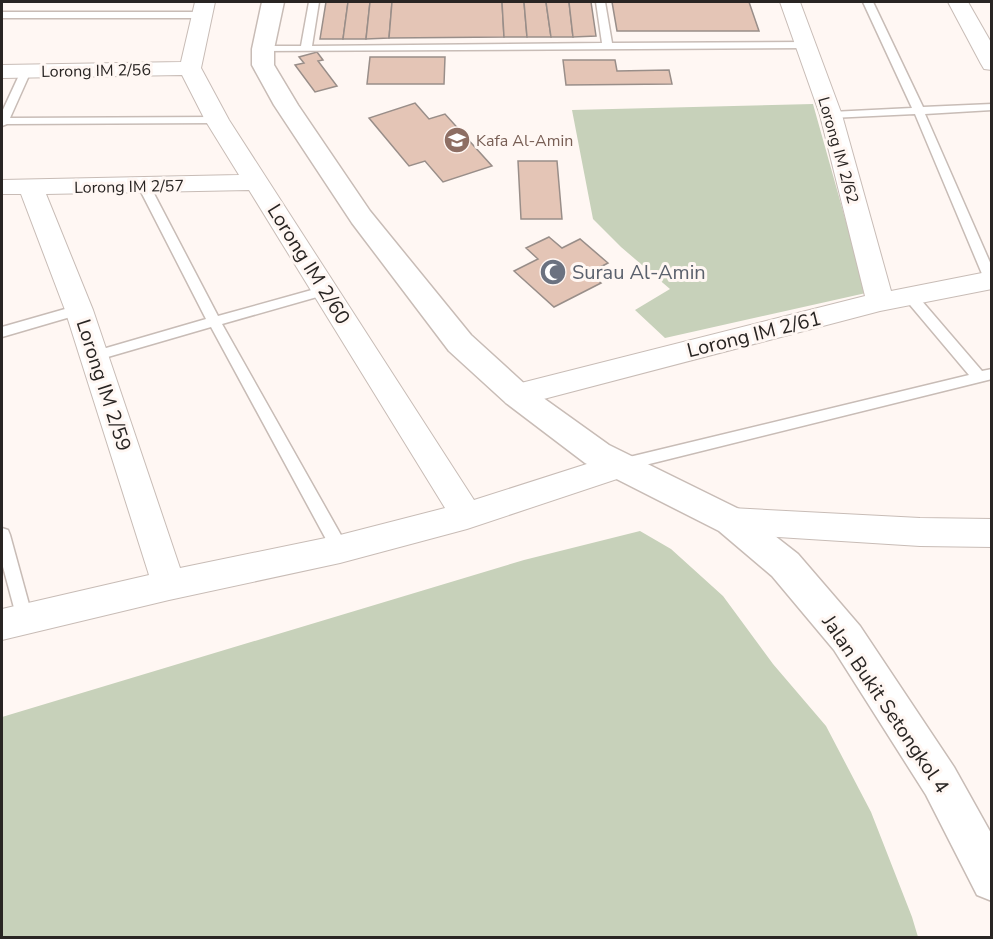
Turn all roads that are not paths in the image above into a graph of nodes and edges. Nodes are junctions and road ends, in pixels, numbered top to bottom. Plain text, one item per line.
1 (273, 2) edge
2 (314, 2) edge
3 (600, 2) edge
4 (790, 2) edge
5 (868, 2) edge
6 (958, 2) edge
7 (203, 8) edge
8 (2, 15) edge
9 (807, 45) junction
10 (607, 46) junction
11 (263, 49) junction
12 (306, 49) junction
13 (992, 64) edge
14 (190, 68) junction
15 (2, 71) edge
16 (26, 71) junction
17 (992, 107) edge
18 (918, 109) junction
19 (831, 115) junction
20 (217, 120) junction
21 (2, 122) edge
22 (257, 182) junction
23 (144, 186) junction
24 (2, 187) edge
25 (31, 188) junction
26 (991, 280) edge
27 (326, 290) junction
28 (910, 296) junction
29 (880, 302) junction
30 (79, 310) junction
31 (214, 321) junction
32 (2, 332) edge
33 (94, 356) junction
34 (986, 376) edge
35 (517, 395) junction
36 (618, 466) junction
37 (467, 516) junction
38 (731, 521) junction
39 (992, 533) edge
40 (2, 535) edge
41 (340, 549) junction
42 (169, 585) junction
43 (13, 621) edge
44 (992, 880) edge

1 - 11 street
2 - 12 lane
3 - 10 lane
4 - 9 street, Lorong IM 2/62
5 - 18 lane
6 - 13 street
7 - 8 lane
7 - 14 street
9 - 10 lane
9 - 19 street, Lorong IM 2/62
10 - 12 lane
11 - 12 lane
11 - 35 street, Jalan Bukit Setongkol 4
14 - 16 street, Lorong IM 2/56
14 - 20 street, Lorong IM 2/60
15 - 16 street, Lorong IM 2/56
16 - 21 lane
17 - 18 lane
18 - 19 lane
18 - 26 lane
19 - 29 street, Lorong IM 2/62
20 - 21 lane
20 - 22 street, Lorong IM 2/60
22 - 23 street, Lorong IM 2/57
22 - 27 street, Lorong IM 2/60
23 - 25 street, Lorong IM 2/57
23 - 31 lane
24 - 25 street, Lorong IM 2/57
25 - 30 street, Lorong IM 2/59
26 - 28 street, Lorong IM 2/61
27 - 31 lane
27 - 37 street, Lorong IM 2/60
28 - 29 street, Lorong IM 2/61
28 - 34 lane
29 - 35 street, Lorong IM 2/61
30 - 32 lane
30 - 33 street, Lorong IM 2/59
31 - 33 lane
31 - 41 lane
33 - 42 street, Lorong IM 2/59
34 - 36 lane
35 - 36 street, Jalan Bukit Setongkol 4
36 - 37 street
36 - 38 street, Jalan Bukit Setongkol 4
37 - 41 street
38 - 39 street
38 - 44 street, Jalan Bukit Setongkol 4
40 - 43 lane
41 - 42 street
42 - 43 street

